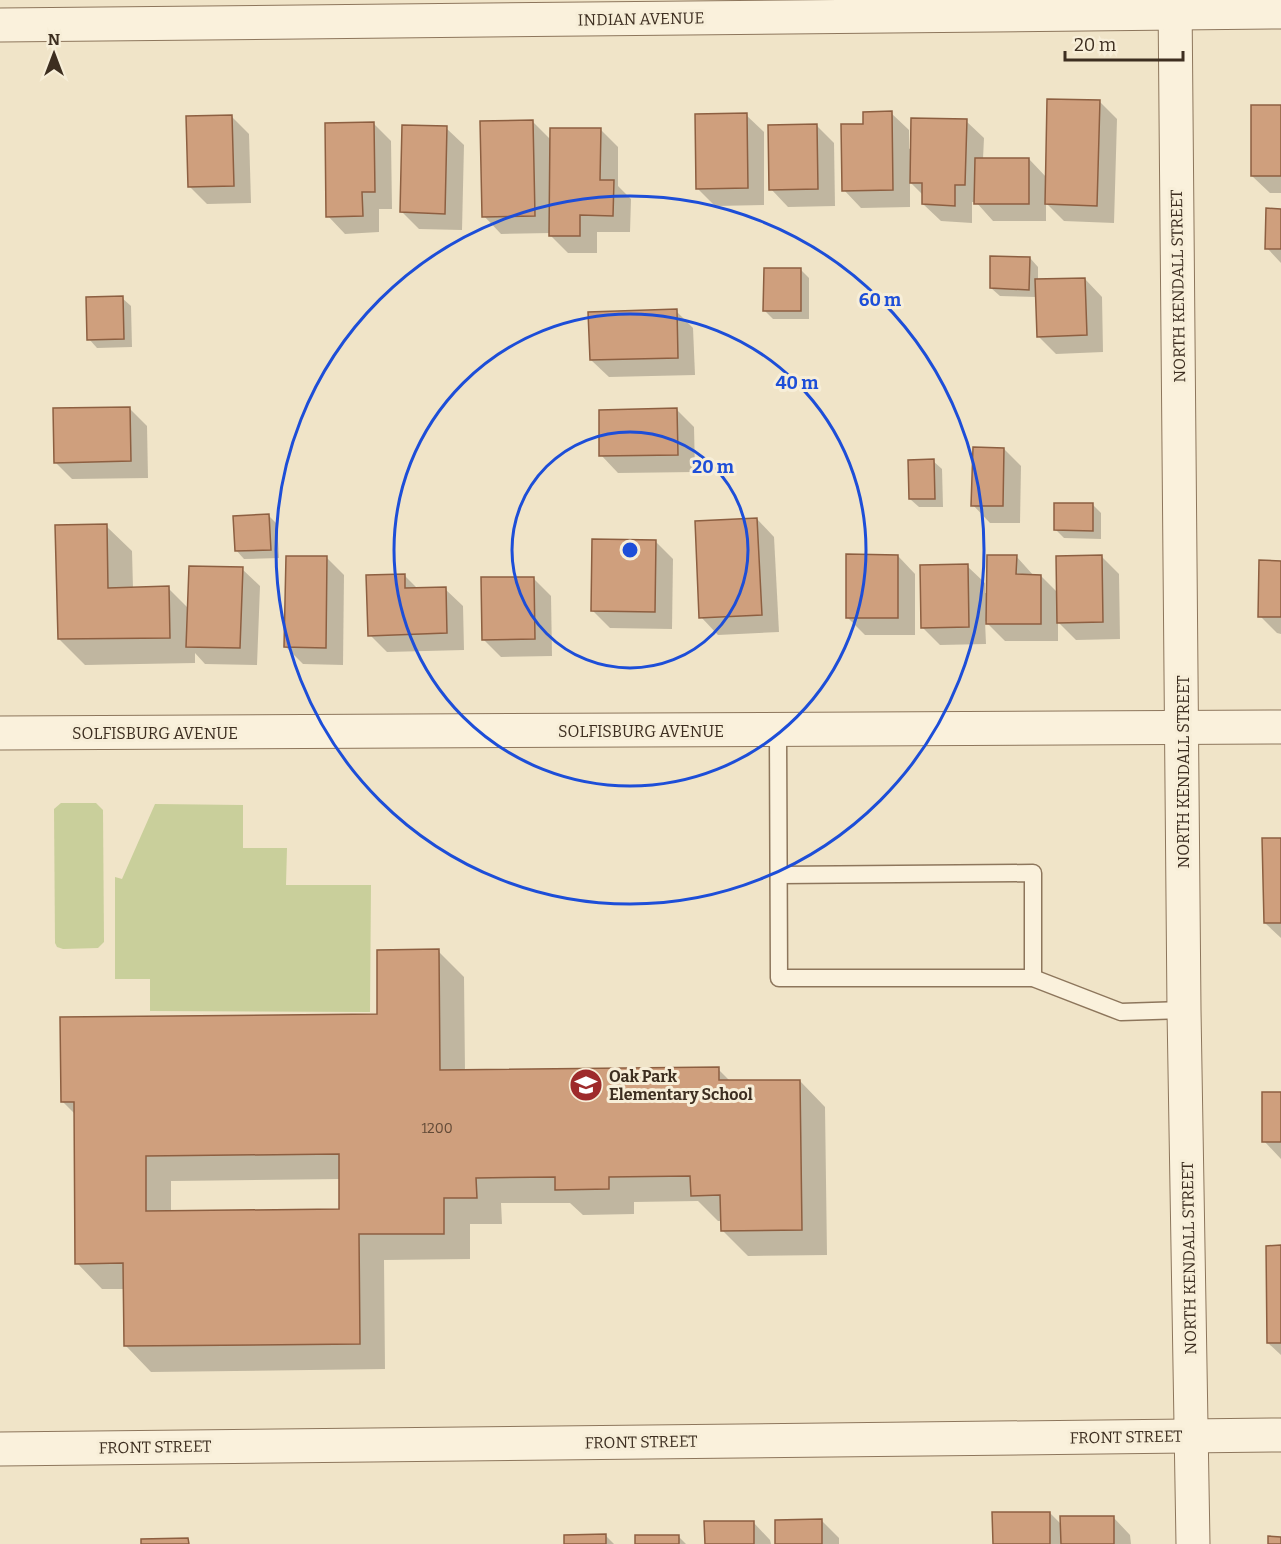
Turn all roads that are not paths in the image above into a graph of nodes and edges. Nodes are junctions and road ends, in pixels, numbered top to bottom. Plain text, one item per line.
1 (1175, 7) edge
2 (1281, 12) edge
3 (0, 25) edge
4 (1281, 727) edge
5 (1182, 729) junction
6 (778, 730) junction
7 (0, 733) edge
8 (778, 875) junction
9 (1033, 978) junction
10 (1184, 1010) junction
11 (1281, 1435) edge
12 (1192, 1436) junction
13 (0, 1449) edge
14 (1193, 1544) edge

1 - 2 street, INDIAN AVENUE
1 - 3 street, INDIAN AVENUE
1 - 5 street, NORTH KENDALL STREET
4 - 5 street, SOLFISBURG AVENUE
5 - 6 street, SOLFISBURG AVENUE
5 - 10 street, NORTH KENDALL STREET
6 - 7 street, SOLFISBURG AVENUE
6 - 8 lane
8 - 9 lane
8 - 9 lane
9 - 10 lane
10 - 12 street, NORTH KENDALL STREET
11 - 12 street, FRONT STREET
12 - 13 street, FRONT STREET
12 - 14 street, NORTH KENDALL STREET

